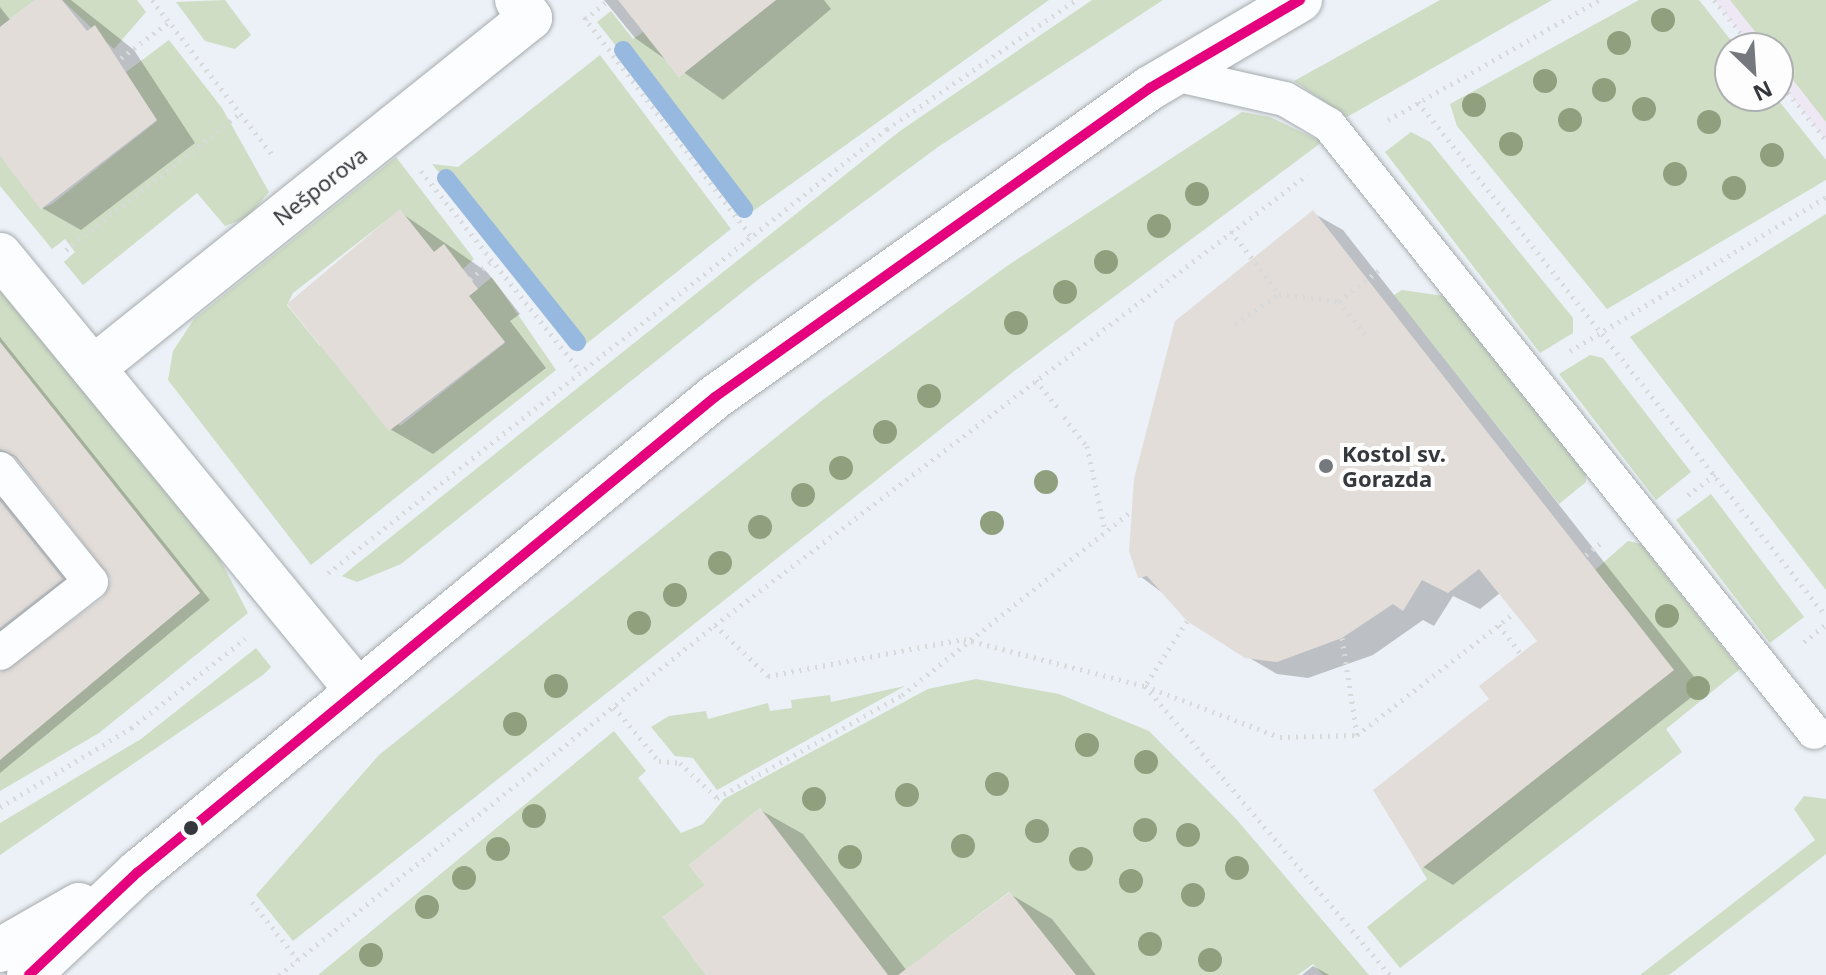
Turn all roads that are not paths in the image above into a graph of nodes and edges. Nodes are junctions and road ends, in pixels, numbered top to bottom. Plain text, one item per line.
1 (517, 0) edge
2 (1300, 0) edge
3 (1174, 74) junction
4 (0, 255) edge
5 (93, 368) junction
6 (0, 469) edge
7 (0, 653) edge
8 (357, 690) junction
9 (1814, 732) dead end
10 (137, 873) junction
11 (0, 950) edge
12 (29, 975) edge

1 - 5 street, Nešporova
2 - 3 street
3 - 8 street
3 - 9 lane
4 - 5 street
5 - 8 street
6 - 7 lane
8 - 10 street
10 - 11 street
10 - 12 street

